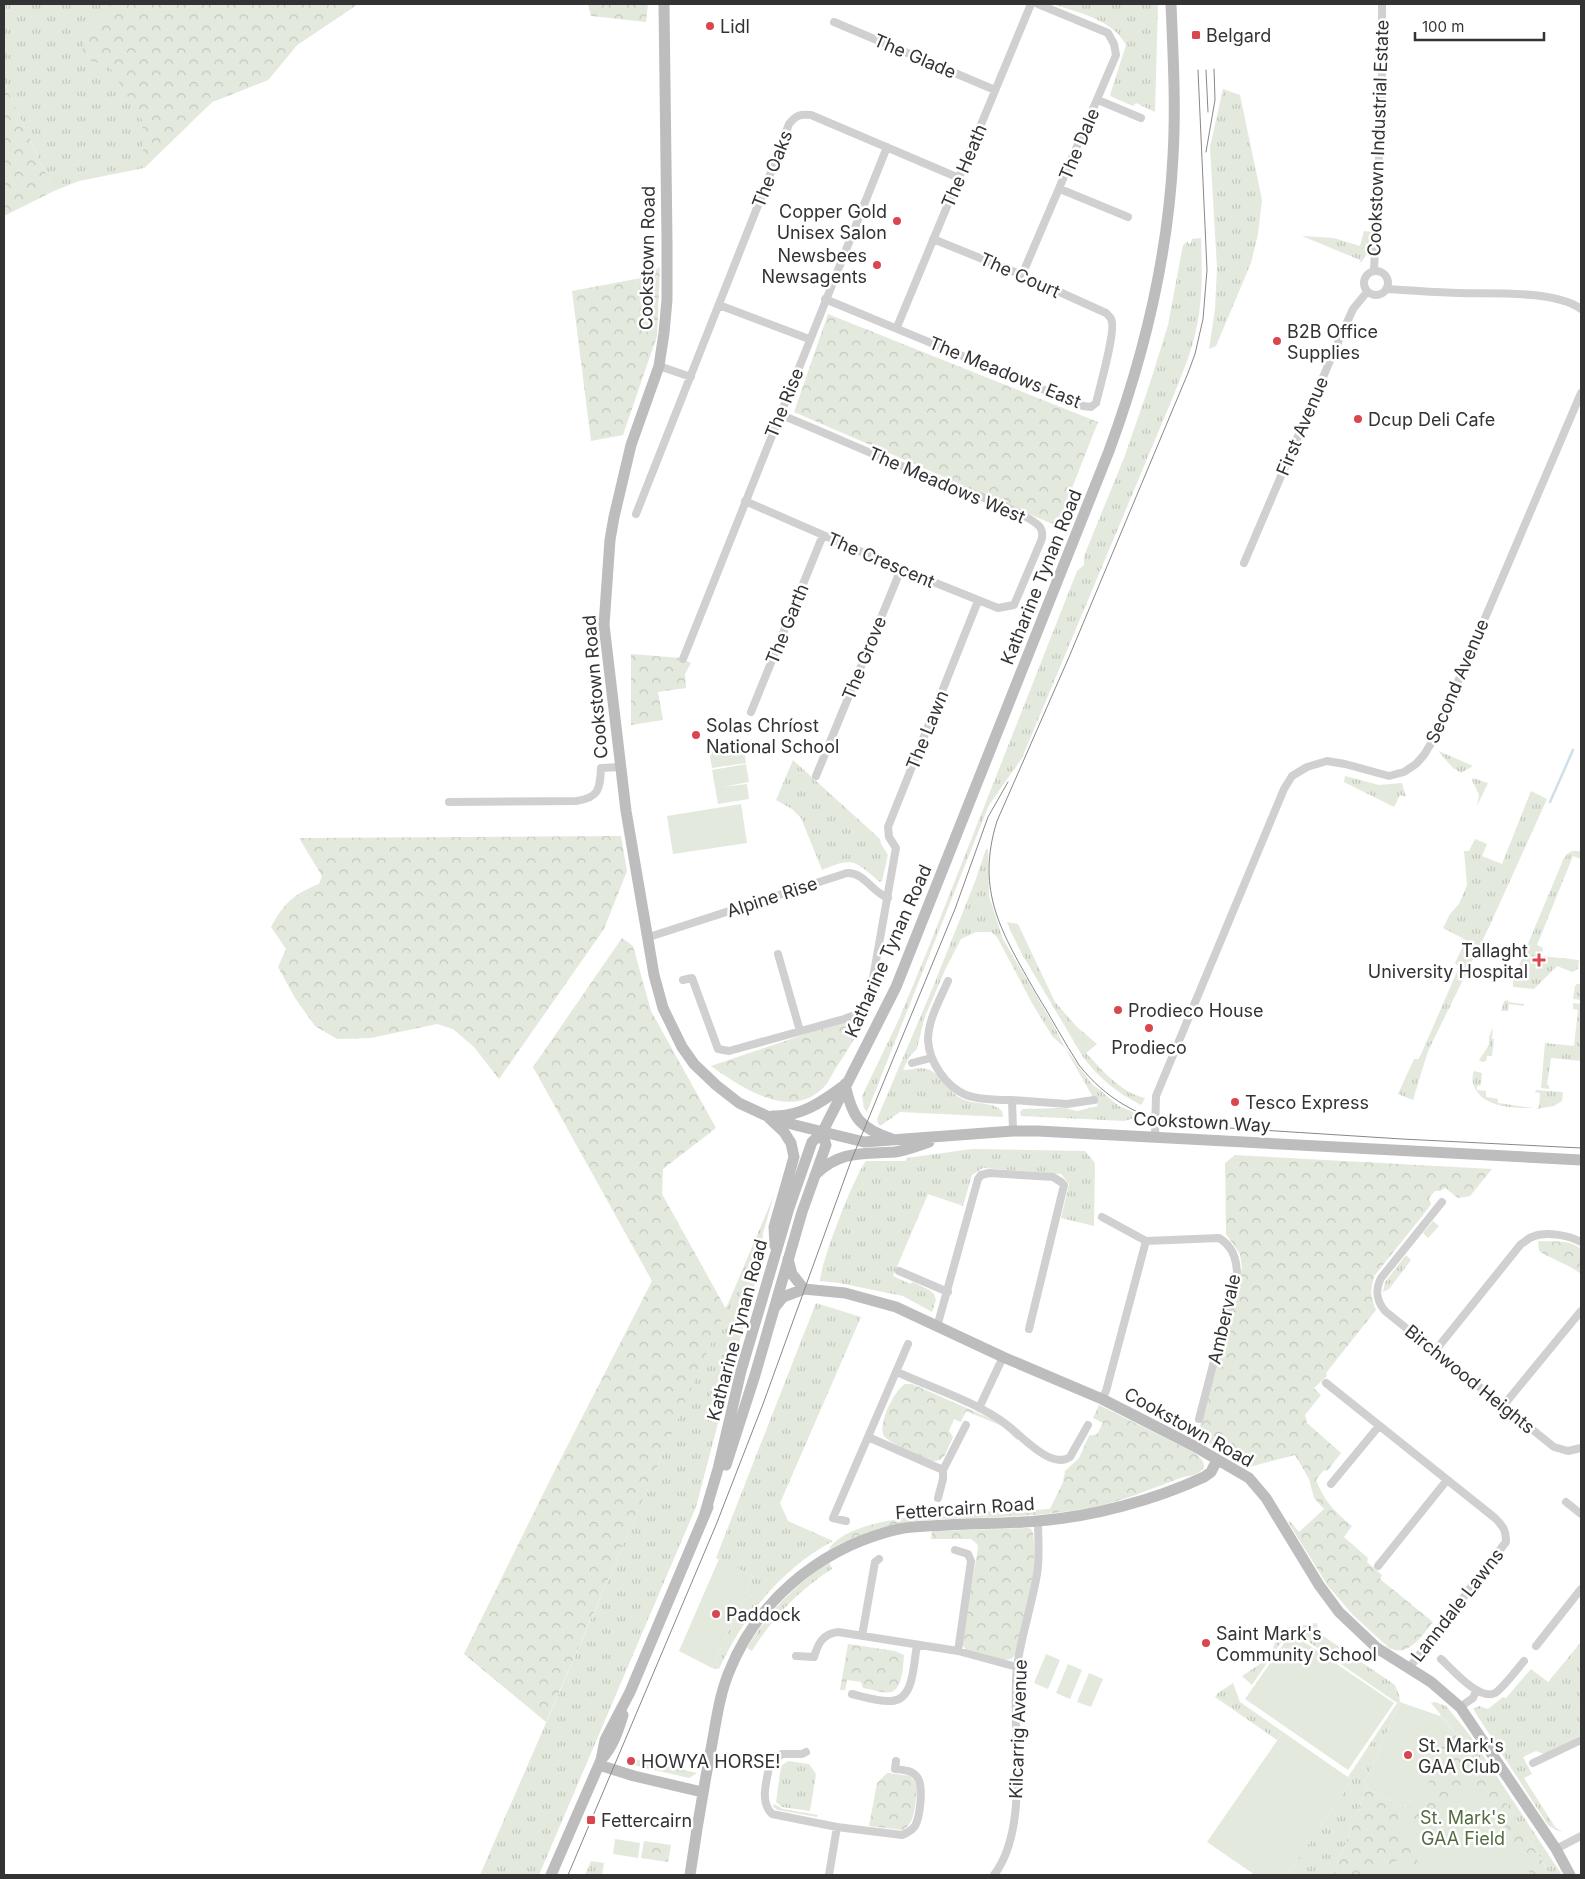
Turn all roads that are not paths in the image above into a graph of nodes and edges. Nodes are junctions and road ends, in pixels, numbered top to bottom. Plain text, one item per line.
1 (664, 4) edge
2 (1031, 4) edge
3 (1038, 4) edge
4 (1171, 4) edge
5 (1382, 4) edge
6 (834, 22) dead end
7 (995, 90) junction
8 (1098, 100) junction
9 (1141, 118) dead end
10 (887, 147) junction
11 (959, 178) junction
12 (1060, 189) junction
13 (1128, 217) dead end
14 (934, 239) junction
15 (1374, 271) junction
16 (1022, 275) junction
17 (1386, 289) junction
18 (1367, 292) junction
19 (825, 299) junction
20 (719, 305) junction
21 (1581, 309) edge
22 (1106, 313) joint
23 (897, 327) junction
24 (809, 340) junction
25 (659, 366) junction
26 (691, 377) junction
27 (1581, 393) edge
28 (779, 414) junction
29 (745, 501) junction
30 (636, 514) dead end
31 (823, 535) junction
32 (1244, 563) dead end
33 (901, 569) junction
34 (978, 601) junction
35 (1016, 601) joint
36 (682, 659) dead end
37 (751, 712) dead end
38 (620, 767) junction
39 (816, 776) dead end
40 (449, 802) dead end
41 (888, 898) junction
42 (649, 936) junction
43 (778, 954) dead end
44 (683, 980) dead end
45 (948, 981) dead end
46 (800, 1031) junction
47 (932, 1058) junction
48 (912, 1063) dead end
49 (845, 1084) junction
50 (1012, 1100) junction
51 (1094, 1100) dead end
52 (767, 1116) junction
53 (822, 1132) junction
54 (1013, 1132) junction
55 (1154, 1137) junction
56 (942, 1138) junction
57 (892, 1140) junction
58 (1581, 1160) edge
59 (814, 1176) junction
60 (1442, 1202) dead end
61 (1102, 1217) dead end
62 (1146, 1241) junction
63 (1581, 1242) edge
64 (775, 1255) junction
65 (788, 1259) junction
66 (899, 1271) dead end
67 (804, 1289) junction
68 (948, 1292) junction
69 (774, 1308) junction
70 (1581, 1311) edge
71 (938, 1326) junction
72 (1029, 1329) dead end
73 (908, 1344) dead end
74 (1435, 1351) junction
75 (1002, 1357) junction
76 (896, 1372) junction
77 (1326, 1383) dead end
78 (1102, 1399) junction
79 (1503, 1406) junction
80 (979, 1408) junction
81 (1199, 1420) dead end
82 (966, 1425) dead end
83 (1088, 1425) dead end
84 (1379, 1426) junction
85 (868, 1437) junction
86 (1581, 1448) edge
87 (1217, 1460) junction
88 (943, 1470) junction
89 (1447, 1480) junction
90 (1331, 1484) dead end
91 (938, 1498) dead end
92 (1566, 1502) dead end
93 (706, 1513) junction
94 (1581, 1514) edge
95 (1038, 1521) junction
96 (846, 1522) dead end
97 (955, 1550) dead end
98 (879, 1559) dead end
99 (1378, 1566) dead end
100 (1581, 1589) edge
101 (862, 1636) junction
102 (917, 1646) junction
103 (1536, 1646) dead end
104 (958, 1651) junction
105 (796, 1656) dead end
106 (1441, 1659) dead end
107 (1524, 1661) dead end
108 (1017, 1667) junction
109 (1408, 1668) junction
110 (1476, 1691) junction
111 (852, 1694) dead end
112 (1460, 1706) junction
113 (1581, 1740) edge
114 (806, 1752) dead end
115 (896, 1761) dead end
116 (1533, 1762) dead end
117 (600, 1763) junction
118 (702, 1792) junction
119 (837, 1827) junction
120 (1581, 1836) edge
121 (1556, 1849) junction
122 (551, 1875) edge
123 (690, 1875) edge
124 (828, 1875) edge
125 (994, 1875) edge
126 (1570, 1875) edge

1 - 25 street, Cookstown Road
2 - 7 street, The Heath
3 - 8 street, The Dale
4 - 49 street, Katharine Tynan Road
5 - 15 street, Cookstown Industrial Estate
6 - 7 street, The Glade
7 - 11 street, The Heath
8 - 9 street, The Dale
8 - 12 street, The Dale
10 - 11 street, The Oaks
10 - 19 street, The Rise
10 - 20 street, The Oaks
11 - 14 street, The Heath
12 - 13 street, The Dale
12 - 16 street, The Dale
14 - 16 street, The Court
14 - 23 street, The Heath
15 - 17 street
15 - 18 street
16 - 22 street, The Court
17 - 18 street
17 - 21 street
18 - 32 street, First Avenue
19 - 23 street, The Meadows East
19 - 24 street, The Rise
20 - 24 street
20 - 26 street, The Oaks
22 - 23 street, The Meadows East
24 - 28 street, The Rise
25 - 26 street
25 - 38 street, Cookstown Road
26 - 30 street, The Oaks
27 - 55 street, Second Avenue
28 - 29 street, The Rise
28 - 35 street, The Meadows West
29 - 31 street, The Crescent
29 - 36 street, The Rise
31 - 33 street, The Crescent
31 - 37 street, The Garth
33 - 34 street, The Crescent
33 - 39 street, The Grove
34 - 35 street, The Crescent
34 - 41 street, The Lawn
38 - 40 street
38 - 42 street, Cookstown Road
41 - 42 street, Alpine Rise
41 - 46 street
42 - 52 street, Cookstown Road
43 - 46 street
44 - 46 street
45 - 47 street
47 - 48 street
47 - 50 street
49 - 52 street
49 - 53 street, Katharine Tynan Road
49 - 57 street
50 - 51 street
50 - 54 street
52 - 53 street, Cookstown Road
52 - 64 street
53 - 57 street, Cookstown Way
53 - 59 street, Katharine Tynan Road
53 - 64 street, Katharine Tynan Road
54 - 55 street, Cookstown Way
54 - 56 street, Cookstown Way
55 - 58 street, Cookstown Way
56 - 57 street, Cookstown Way
56 - 59 street
59 - 65 street, Katharine Tynan Road
60 - 74 street, Birchwood Heights
61 - 62 street
62 - 78 street
62 - 81 street, Ambervale
63 - 74 street
64 - 93 street, Katharine Tynan Road
65 - 67 street
65 - 69 street, Katharine Tynan Road
66 - 68 street
67 - 69 street, Katharine Tynan Road
67 - 71 street, Cookstown Road
68 - 71 street
68 - 72 street
69 - 93 street, Katharine Tynan Road
70 - 79 street
71 - 75 street, Cookstown Road
73 - 76 street
74 - 79 street, Birchwood Heights
75 - 78 street, Cookstown Road
75 - 80 street
76 - 80 street
76 - 85 street
77 - 84 street, Lanndale Lawns
78 - 87 street, Cookstown Road
79 - 86 street, Birchwood Heights
80 - 83 street
82 - 88 street
84 - 89 street, Lanndale Lawns
84 - 90 street
85 - 88 street
85 - 96 street
87 - 95 street, Fettercairn Road
87 - 109 street, Cookstown Road
88 - 91 street
89 - 99 street
89 - 109 street, Lanndale Lawns
92 - 94 street
93 - 117 street, Katharine Tynan Road
95 - 108 street, Kilcarrig Avenue
95 - 118 street, Fettercairn Road
97 - 104 street
98 - 101 street
100 - 103 street
101 - 102 street
101 - 105 street
102 - 104 street
102 - 111 street
104 - 108 street
106 - 110 street
107 - 110 street
108 - 125 street, Kilcarrig Avenue
109 - 112 street, Cookstown Road
110 - 112 street
112 - 121 street, Cookstown Road
113 - 116 street
114 - 119 street
115 - 119 street
117 - 118 street
117 - 122 street, Katharine Tynan Road
118 - 123 street, Fettercairn Road
119 - 124 street
120 - 121 street
121 - 126 street, Cookstown Road

